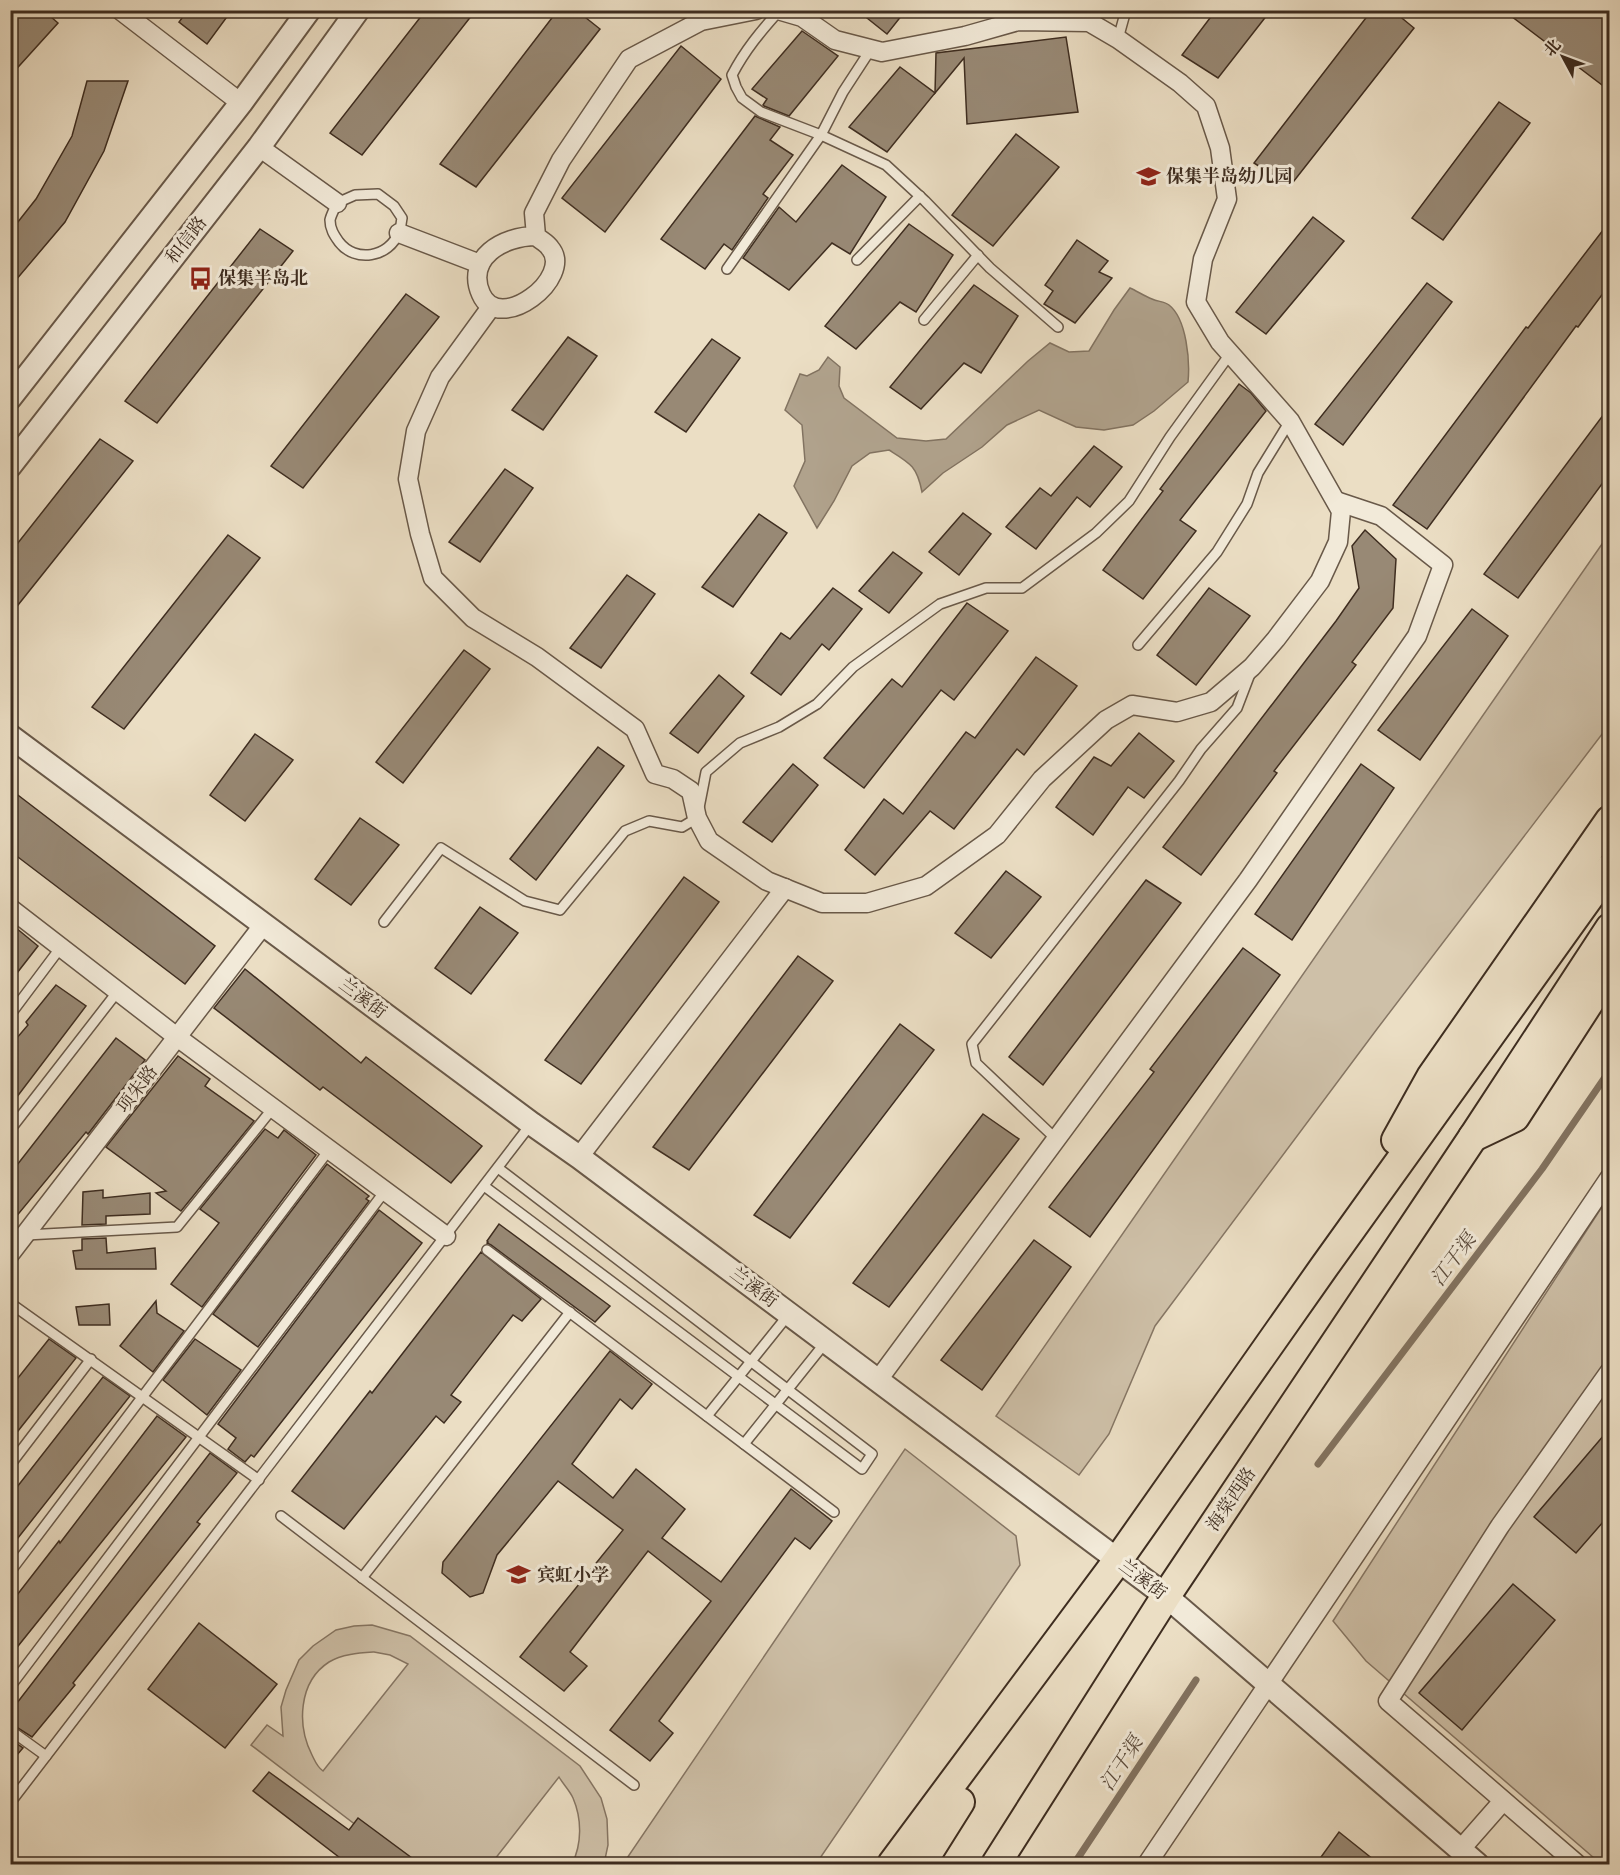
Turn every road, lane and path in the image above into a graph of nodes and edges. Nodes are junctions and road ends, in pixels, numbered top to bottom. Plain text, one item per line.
1 (120, 10) edge
2 (309, 10) edge
3 (358, 10) edge
4 (756, 10) edge
5 (1126, 10) edge
6 (779, 11) edge
7 (1119, 39) junction
8 (871, 49) junction
9 (241, 103) junction
10 (821, 135) junction
11 (259, 147) junction
12 (920, 196) junction
13 (337, 202) junction
14 (399, 233) junction
15 (536, 236) junction
16 (978, 255) junction
17 (857, 260) dead end
18 (480, 264) junction
19 (727, 269) dead end
20 (491, 307) junction
21 (924, 320) dead end
22 (1058, 327) dead end
23 (1230, 354) junction
24 (10, 398) edge
25 (1290, 422) junction
26 (10, 466) edge
27 (1336, 501) junction
28 (1138, 645) dead end
29 (1252, 667) junction
30 (10, 736) edge
31 (697, 818) junction
32 (1610, 820) edge
33 (1610, 868) edge
34 (785, 888) junction
35 (10, 908) edge
36 (384, 922) dead end
37 (264, 924) junction
38 (1610, 928) edge
39 (61, 947) junction
40 (1610, 970) edge
41 (118, 992) junction
42 (10, 1015) edge
43 (177, 1037) junction
44 (273, 1108) junction
45 (532, 1124) junction
46 (10, 1130) edge
47 (1473, 1137) junction
48 (1056, 1139) junction
49 (329, 1150) junction
50 (579, 1157) junction
51 (498, 1168) junction
52 (1610, 1177) edge
53 (484, 1186) junction
54 (385, 1191) junction
55 (26, 1235) junction
56 (446, 1236) junction
57 (487, 1250) dead end
58 (10, 1254) edge
59 (1324, 1267) junction
60 (10, 1303) edge
61 (570, 1312) junction
62 (789, 1314) junction
63 (826, 1342) junction
64 (91, 1359) junction
65 (751, 1361) junction
66 (1610, 1371) edge
67 (739, 1377) junction
68 (878, 1380) junction
69 (788, 1389) junction
70 (142, 1397) junction
71 (776, 1404) junction
72 (707, 1416) junction
73 (199, 1437) junction
74 (744, 1444) junction
75 (10, 1465) edge
76 (259, 1480) junction
77 (834, 1512) dead end
78 (280, 1516) dead end
79 (1118, 1560) junction
80 (10, 1572) edge
81 (362, 1578) junction
82 (1166, 1596) junction
83 (1056, 1643) junction
84 (1268, 1684) junction
85 (10, 1687) edge
86 (1105, 1692) junction
87 (10, 1730) edge
88 (46, 1756) junction
89 (634, 1785) dead end
90 (1503, 1801) junction
91 (10, 1803) edge
92 (1469, 1857) edge
93 (892, 1864) edge
94 (921, 1864) edge
95 (979, 1864) edge
96 (996, 1864) edge
97 (1147, 1864) edge
98 (1577, 1864) edge

1 - 9 street
2 - 9 street
3 - 11 street, 和信路
4 - 15 street
5 - 7 lane
6 - 8 street
6 - 10 lane
7 - 8 street
7 - 23 street
8 - 10 lane
9 - 24 street
10 - 12 lane
10 - 19 lane
11 - 13 street
11 - 26 street, 和信路
12 - 16 lane
12 - 17 lane
13 - 14 lane
13 - 14 lane
14 - 18 street
15 - 18 street
15 - 20 street
16 - 21 lane
16 - 22 lane
18 - 20 street
20 - 31 street
23 - 25 street
23 - 31 lane
25 - 27 street
25 - 28 lane
27 - 29 street
27 - 48 street
29 - 34 street
29 - 48 lane
30 - 37 street, 兰溪街
31 - 34 street
31 - 36 lane
32 - 59 main road
33 - 59 main road
34 - 50 street
35 - 39 street
37 - 43 street, 项朱路
37 - 45 street, 兰溪街
38 - 47 main road, 海棠西路
39 - 41 street
39 - 42 lane
40 - 47 main road
41 - 43 street
41 - 46 lane
43 - 44 street
43 - 55 street, 项朱路
44 - 49 street
44 - 55 lane
45 - 50 street, 兰溪街
45 - 51 lane
47 - 82 main road, 海棠西路
48 - 68 street
49 - 54 street
49 - 70 lane
50 - 62 street, 兰溪街
51 - 53 lane
51 - 65 lane
52 - 84 street
53 - 56 lane
53 - 67 lane
54 - 56 street
54 - 73 lane
55 - 58 street, 项朱路
56 - 76 lane
57 - 61 lane
59 - 79 main road
60 - 64 lane
61 - 72 lane
61 - 81 lane
62 - 63 street, 兰溪街
62 - 65 lane
63 - 68 street, 兰溪街
63 - 69 lane
64 - 70 lane
64 - 75 lane
65 - 67 lane
65 - 69 lane
66 - 90 street
67 - 71 lane
67 - 72 lane
68 - 79 street, 兰溪街
69 - 71 lane
69 - 71 lane
70 - 73 lane
70 - 80 lane
71 - 74 lane
72 - 74 lane
73 - 76 lane
73 - 85 lane
74 - 77 lane
76 - 88 lane
78 - 81 lane
79 - 82 street, 兰溪街
79 - 83 main road
81 - 89 lane
82 - 84 street, 兰溪街
82 - 86 main road, 海棠西路
83 - 93 main road
83 - 94 main road
84 - 92 street, 兰溪街
84 - 97 street
86 - 95 main road
86 - 96 main road, 海棠西路
87 - 88 lane
88 - 91 lane
90 - 92 street
90 - 98 street

